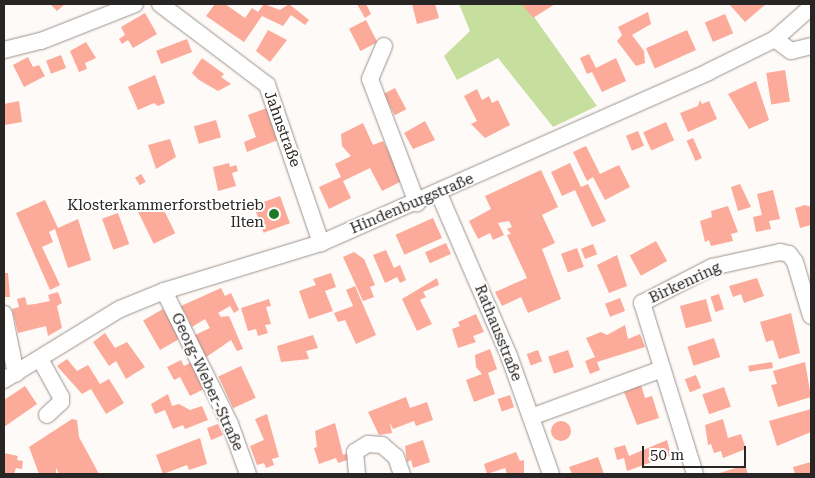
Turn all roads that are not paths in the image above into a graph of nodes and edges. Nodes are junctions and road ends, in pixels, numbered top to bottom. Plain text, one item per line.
1 (135, 4) edge
2 (160, 4) edge
3 (811, 7) edge
4 (775, 39) junction
5 (384, 46) dead end
6 (811, 46) edge
7 (4, 50) edge
8 (439, 194) junction
9 (417, 204) junction
10 (321, 243) junction
11 (164, 291) junction
12 (4, 314) edge
13 (811, 316) edge
14 (40, 359) junction
15 (662, 369) junction
16 (10, 377) edge
17 (47, 415) dead end
18 (531, 417) junction
19 (248, 474) edge
20 (357, 474) edge
21 (402, 474) edge
22 (551, 474) edge
23 (694, 474) edge

1 - 7 street
2 - 10 street, Jahnstraße
3 - 4 street, Hindenburgstraße
4 - 6 street
4 - 8 street, Hindenburgstraße
5 - 9 street
8 - 9 street, Hindenburgstraße
8 - 18 street, Rathausstraße
9 - 10 street, Hindenburgstraße
10 - 11 street, Hindenburgstraße
11 - 14 street, Hindenburgstraße
11 - 19 street, Georg-Weber-Straße
12 - 16 street
13 - 15 street, Birkenring
14 - 16 street, Hindenburgstraße
14 - 17 street
15 - 18 street
15 - 23 street, Birkenring
18 - 22 street, Rathausstraße
20 - 21 street

